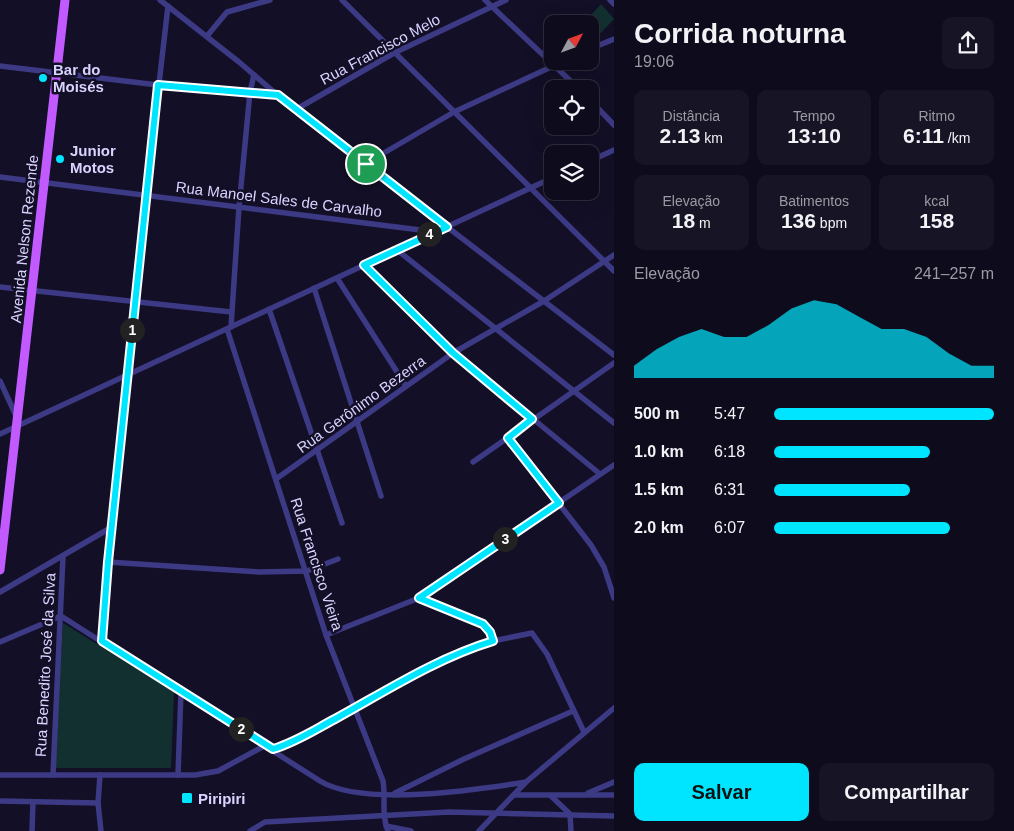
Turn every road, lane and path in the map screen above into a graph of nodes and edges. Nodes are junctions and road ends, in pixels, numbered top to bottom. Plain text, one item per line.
1 (65, 0) edge
2 (160, 0) edge
3 (270, 0) edge
4 (342, 0) edge
5 (485, 0) edge
6 (506, 0) edge
7 (610, 0) edge
8 (614, 4) edge
9 (168, 6) junction
10 (492, 7) junction
11 (207, 36) junction
12 (614, 39) edge
13 (599, 45) edge
14 (394, 53) junction
15 (544, 55) edge
16 (0, 66) edge
17 (544, 70) edge
18 (560, 70) edge
19 (56, 73) junction
20 (254, 75) junction
21 (570, 80) edge
22 (158, 85) junction
23 (250, 92) junction
24 (278, 95) junction
25 (599, 109) edge
26 (295, 110) junction
27 (454, 112) junction
28 (614, 125) edge
29 (614, 150) edge
30 (599, 157) edge
31 (366, 164) junction
32 (0, 177) edge
33 (44, 182) junction
34 (544, 182) edge
35 (530, 188) junction
36 (148, 195) junction
37 (239, 208) junction
38 (447, 227) junction
39 (436, 232) junction
40 (397, 250) junction
41 (614, 256) edge
42 (604, 261) junction
43 (364, 265) junction
44 (614, 271) edge
45 (337, 278) junction
46 (0, 287) edge
47 (314, 288) junction
48 (32, 290) junction
49 (544, 300) junction
50 (134, 301) junction
51 (270, 309) junction
52 (231, 312) junction
53 (229, 328) junction
54 (496, 328) junction
55 (453, 353) junction
56 (614, 354) edge
57 (614, 362) edge
58 (127, 375) junction
59 (0, 381) edge
60 (406, 386) junction
61 (574, 391) junction
62 (532, 419) junction
63 (357, 421) junction
64 (16, 423) junction
65 (614, 423) edge
66 (0, 434) edge
67 (508, 438) junction
68 (318, 450) junction
69 (473, 462) dead end
70 (614, 465) edge
71 (600, 474) junction
72 (276, 479) junction
73 (381, 496) dead end
74 (559, 503) junction
75 (342, 523) dead end
76 (112, 527) junction
77 (63, 556) junction
78 (338, 559) dead end
79 (108, 562) junction
80 (0, 570) edge
81 (307, 571) junction
82 (0, 592) edge
83 (419, 598) junction
84 (614, 598) edge
85 (61, 616) junction
86 (326, 635) junction
87 (102, 641) junction
88 (493, 641) junction
89 (0, 642) edge
90 (181, 690) junction
91 (614, 708) edge
92 (353, 709) junction
93 (573, 711) junction
94 (584, 732) junction
95 (266, 745) junction
96 (273, 749) junction
97 (53, 774) junction
98 (0, 775) edge
99 (100, 775) junction
100 (178, 775) junction
101 (526, 782) junction
102 (614, 782) edge
103 (385, 794) junction
104 (393, 794) junction
105 (586, 794) junction
106 (514, 795) junction
107 (614, 795) edge
108 (551, 796) junction
109 (0, 801) edge
110 (33, 802) junction
111 (98, 803) junction
112 (383, 814) junction
113 (496, 814) junction
114 (570, 814) junction
115 (614, 816) edge
116 (387, 829) edge
117 (32, 831) edge
118 (101, 831) edge
119 (250, 831) edge
120 (411, 831) edge
121 (479, 831) edge
122 (570, 831) edge

1 - 19 main road, Avenida Nelson Rezende
2 - 9 street
3 - 11 street
4 - 14 street
5 - 10 street
6 - 10 street, Rua Francisco Melo
7 - 8 street
9 - 11 street
9 - 22 street
10 - 14 street, Rua Francisco Melo
10 - 15 street
11 - 20 street
12 - 13 street
14 - 26 street, Rua Francisco Melo
14 - 27 street
16 - 19 street
17 - 27 street
18 - 21 street
19 - 22 street
19 - 33 main road, Avenida Nelson Rezende
20 - 23 street, Rua Francisco Vieira
20 - 24 street
22 - 23 street
22 - 36 street
23 - 24 street
23 - 37 street, Rua Francisco Vieira
24 - 26 street
25 - 28 street
26 - 31 street
27 - 31 street
27 - 35 street
29 - 30 street
31 - 38 street
32 - 33 street, Rua Manoel Sales de Carvalho
33 - 36 street, Rua Manoel Sales de Carvalho
33 - 48 main road, Avenida Nelson Rezende
34 - 35 street
35 - 38 street
35 - 42 street
36 - 37 street, Rua Manoel Sales de Carvalho
36 - 50 street
37 - 39 street, Rua Manoel Sales de Carvalho
37 - 52 street, Rua Francisco Vieira
38 - 39 street
38 - 49 street
39 - 40 street
40 - 43 street
40 - 54 street
41 - 42 street, Rua Gerônimo Bezerra
42 - 44 street
42 - 49 street, Rua Gerônimo Bezerra
43 - 45 street
43 - 55 street
45 - 47 street
45 - 60 street
46 - 48 street
47 - 51 street
47 - 63 street
48 - 50 street
48 - 64 main road, Avenida Nelson Rezende
49 - 54 street, Rua Gerônimo Bezerra
49 - 56 street
50 - 52 street
50 - 58 street
51 - 53 street
51 - 68 street
52 - 53 street, Rua Francisco Vieira
53 - 58 street
53 - 72 street, Rua Francisco Vieira
54 - 55 street, Rua Gerônimo Bezerra
54 - 61 street
55 - 60 street, Rua Gerônimo Bezerra
55 - 62 street
57 - 61 street
58 - 64 street
58 - 76 street
59 - 64 street
60 - 63 street, Rua Gerônimo Bezerra
61 - 62 street
61 - 65 street
62 - 67 street
62 - 71 street
63 - 68 street, Rua Gerônimo Bezerra
63 - 73 street
64 - 66 street
64 - 80 main road, Avenida Nelson Rezende
67 - 69 street
67 - 74 street
68 - 72 street, Rua Gerônimo Bezerra
68 - 75 street
70 - 71 street
71 - 74 street
72 - 81 street, Rua Francisco Vieira
74 - 83 street
74 - 84 street
76 - 77 street
76 - 79 street
77 - 82 street
77 - 85 street, Rua Benedito José da Silva
78 - 81 street
79 - 81 street
79 - 87 street
81 - 86 street, Rua Francisco Vieira
83 - 86 street
83 - 88 street
85 - 87 street
85 - 89 street
85 - 97 street, Rua Benedito José da Silva
86 - 92 street, Rua Francisco Vieira
87 - 90 street
88 - 92 street
88 - 93 street
90 - 95 street
90 - 100 street
91 - 94 street
92 - 96 street
92 - 103 street, Rua Francisco Vieira
93 - 94 street
93 - 104 street
94 - 101 street
95 - 96 street
95 - 100 street
96 - 103 street
97 - 98 street
97 - 99 street
99 - 100 street
99 - 111 street
101 - 104 street
101 - 106 street
102 - 105 street
103 - 104 street
103 - 112 street, Rua Francisco Vieira
105 - 107 street
105 - 108 street
106 - 108 street
106 - 113 street
108 - 114 street
109 - 110 street
110 - 111 street
110 - 117 street
111 - 118 street
112 - 113 street
112 - 116 street, Rua Francisco Vieira
112 - 119 street
113 - 114 street
113 - 121 street
114 - 115 street
114 - 122 street
116 - 120 street

